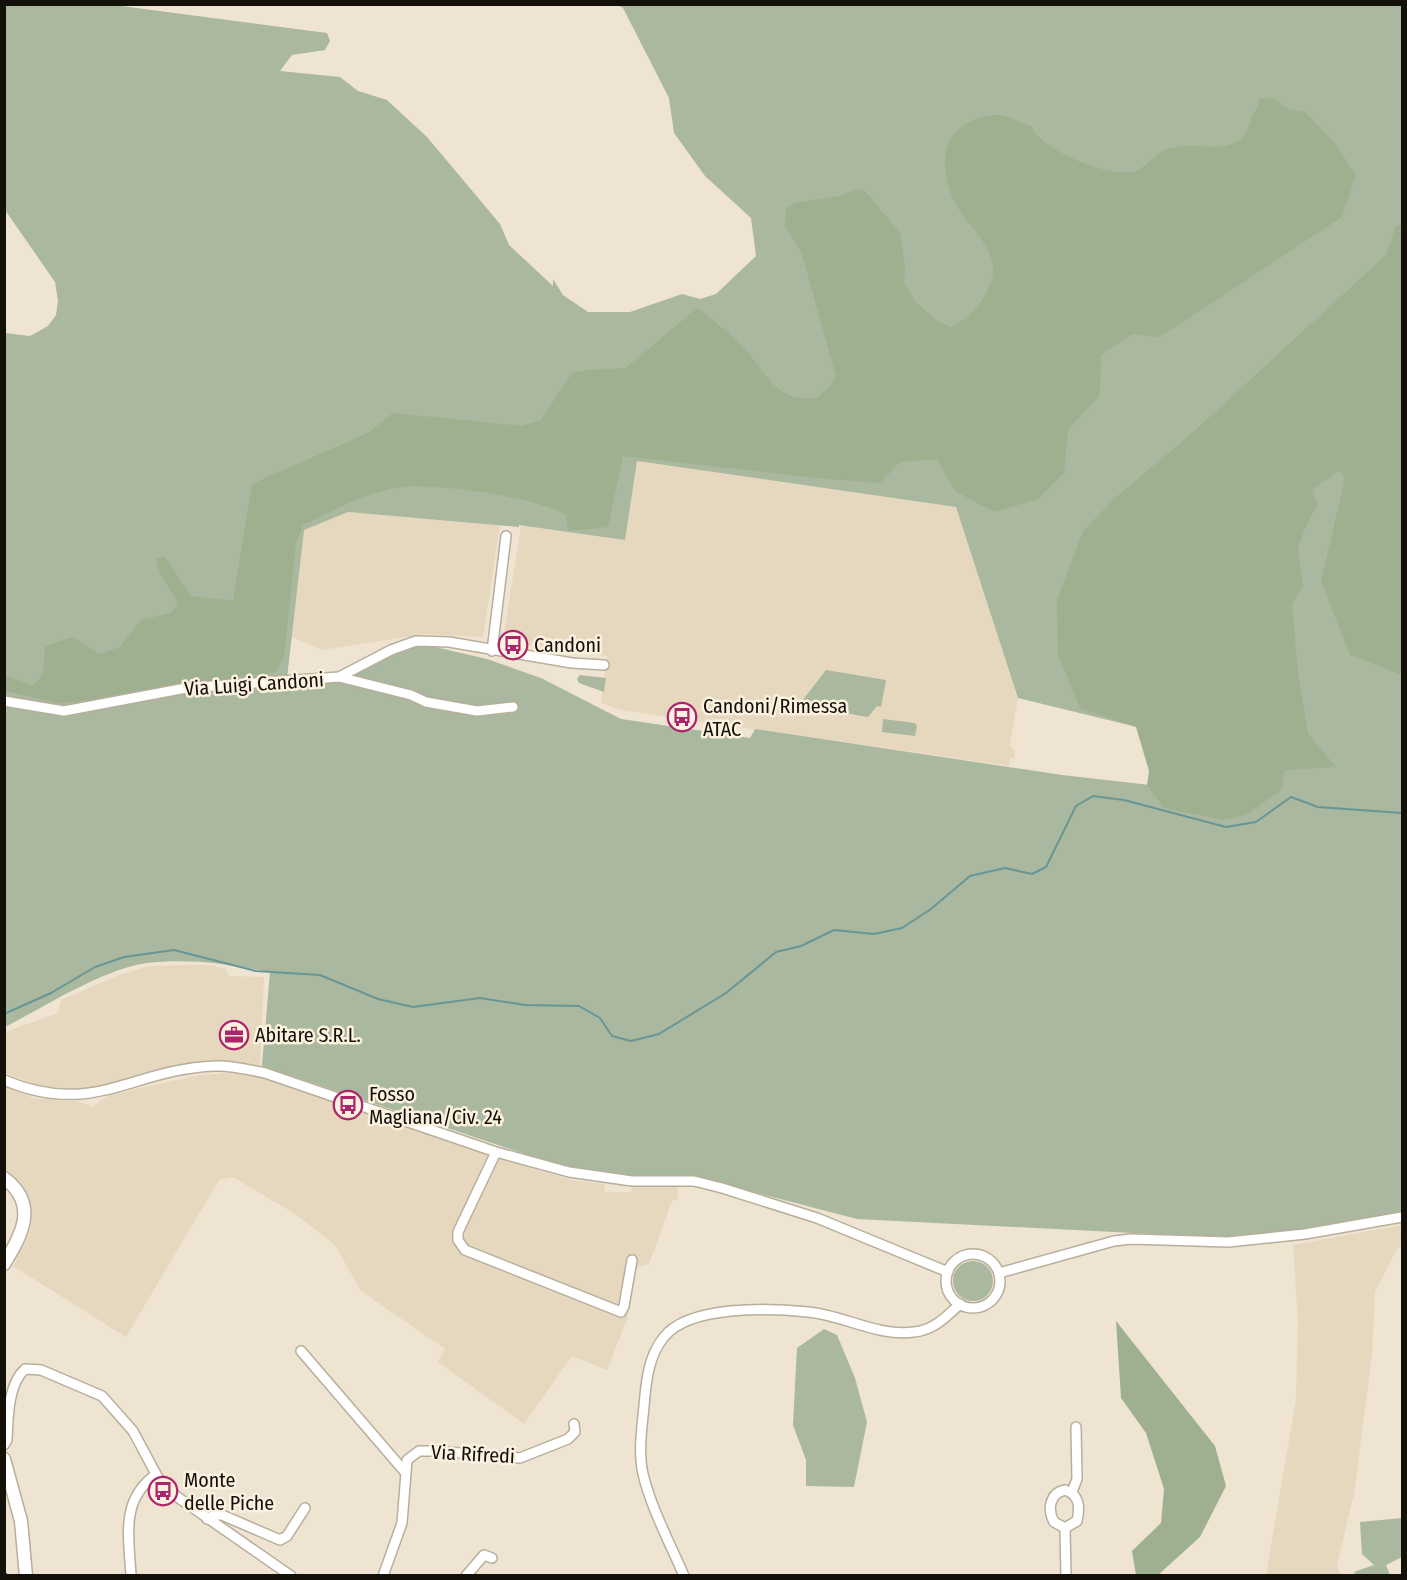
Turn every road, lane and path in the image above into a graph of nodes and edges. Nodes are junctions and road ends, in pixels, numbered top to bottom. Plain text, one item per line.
1 (506, 536) dead end
2 (492, 651) junction
3 (604, 665) dead end
4 (339, 677) junction
5 (4, 701) edge
6 (513, 707) dead end
7 (4, 1080) edge
8 (496, 1152) junction
9 (4, 1178) edge
10 (1402, 1217) edge
11 (632, 1260) dead end
12 (4, 1264) edge
13 (948, 1272) junction
14 (999, 1273) junction
15 (960, 1304) junction
16 (301, 1351) dead end
17 (574, 1424) dead end
18 (1076, 1427) dead end
19 (4, 1445) edge
20 (4, 1459) edge
21 (405, 1472) junction
22 (155, 1475) junction
23 (1072, 1492) junction
24 (304, 1508) dead end
25 (207, 1519) junction
26 (1065, 1528) junction
27 (492, 1558) dead end
28 (26, 1575) edge
29 (131, 1575) edge
30 (291, 1575) edge
31 (383, 1575) edge
32 (466, 1575) edge
33 (684, 1575) edge
34 (1065, 1575) edge

1 - 2 street
2 - 3 street, Via Luigi Candoni
2 - 4 street, Via Luigi Candoni
4 - 5 street, Via Luigi Candoni
4 - 6 street
7 - 8 street
8 - 11 street
8 - 13 street
9 - 12 main road
10 - 14 street
13 - 14 street
13 - 15 street
14 - 15 street
15 - 33 street
16 - 21 street
17 - 21 street, Via Rifredi
18 - 23 street
19 - 22 street
20 - 28 main road
21 - 31 street, Via Rifredi
22 - 25 street
22 - 29 street
23 - 26 street
23 - 26 street
24 - 25 street
25 - 30 street
26 - 34 street
27 - 32 street

